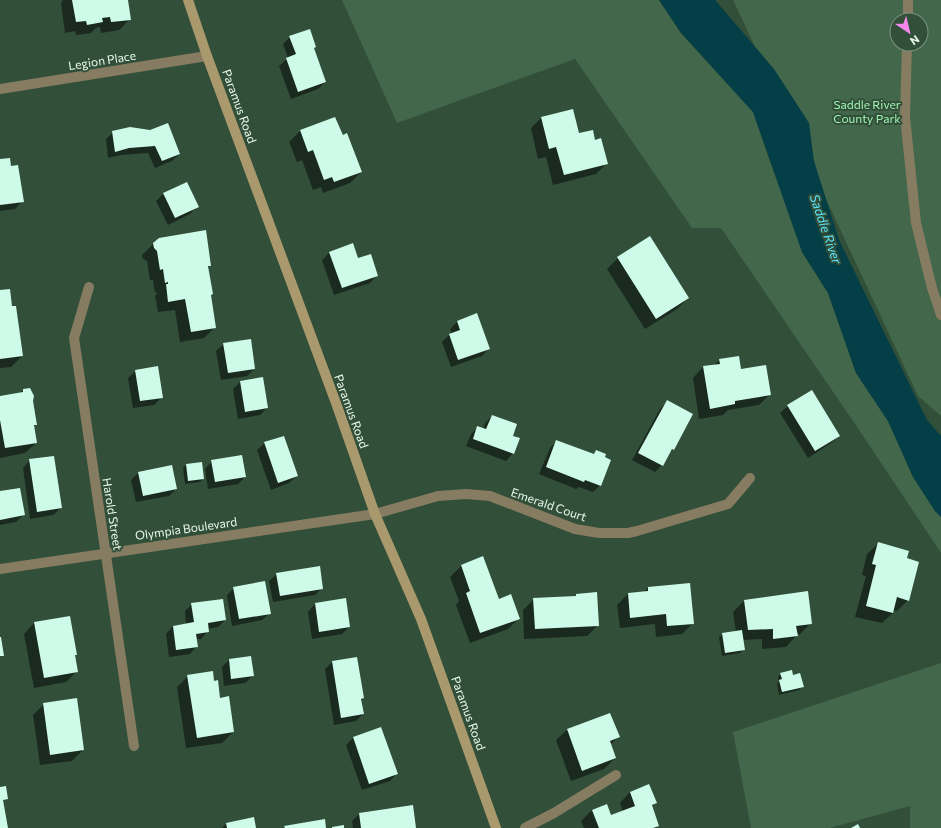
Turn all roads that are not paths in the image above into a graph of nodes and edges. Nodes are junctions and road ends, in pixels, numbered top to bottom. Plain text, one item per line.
1 (188, 0) edge
2 (908, 0) edge
3 (908, 12) edge
4 (907, 52) edge
5 (207, 56) junction
6 (0, 89) edge
7 (89, 287) dead end
8 (941, 315) edge
9 (750, 478) dead end
10 (375, 514) junction
11 (106, 553) junction
12 (0, 569) edge
13 (134, 746) dead end
14 (616, 775) dead end
15 (496, 828) edge
16 (525, 828) edge

1 - 5 main road, Paramus Road
2 - 3 street
4 - 8 street
5 - 6 street, Legion Place
5 - 10 main road, Paramus Road
7 - 11 street, Harold Street
9 - 10 street, Emerald Court
10 - 11 street, Olympia Boulevard
10 - 15 main road, Paramus Road
11 - 12 street, Olympia Boulevard
11 - 13 street, Harold Street
14 - 16 street

